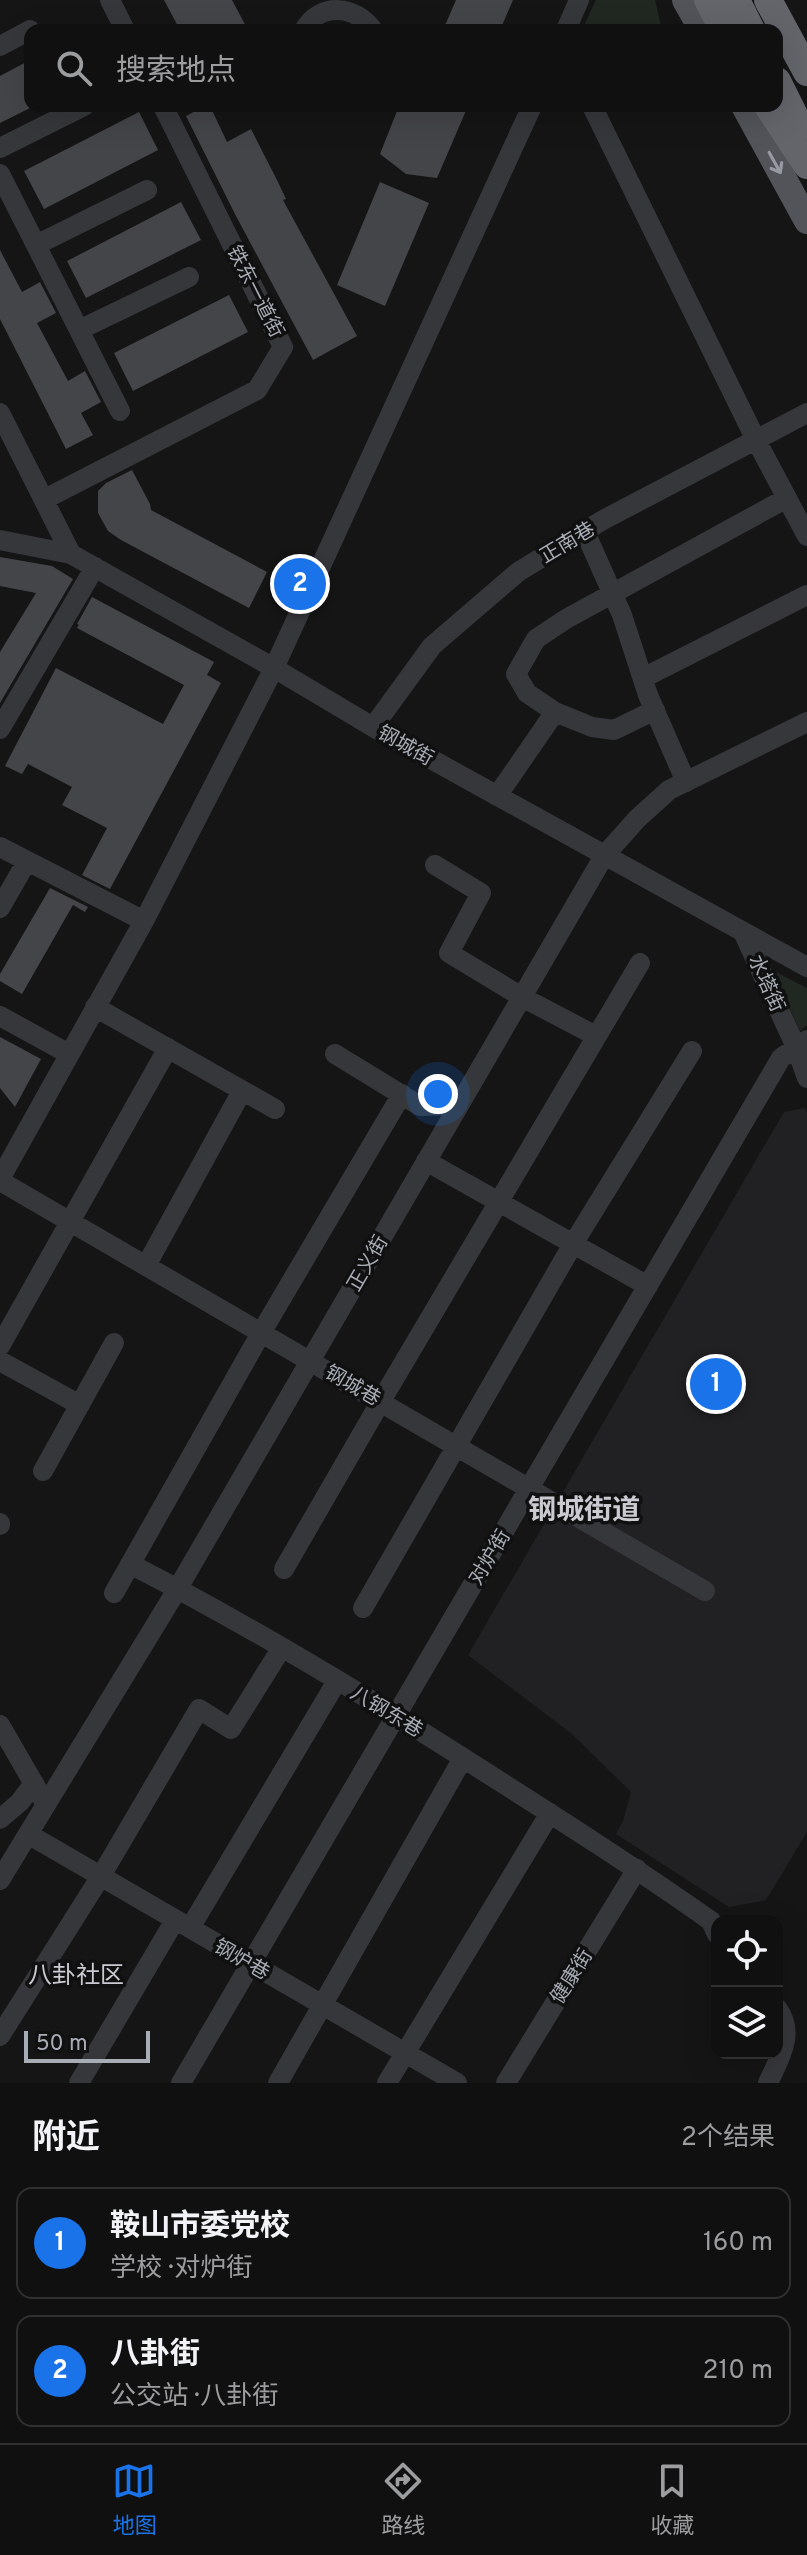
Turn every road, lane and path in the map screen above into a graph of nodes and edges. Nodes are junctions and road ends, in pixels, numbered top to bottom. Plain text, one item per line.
1 (110, 0) edge
2 (579, 0) edge
3 (685, 0) edge
4 (708, 0) edge
5 (736, 0) edge
6 (768, 0) edge
7 (781, 0) edge
8 (122, 24) edge
9 (307, 24) edge
10 (368, 24) edge
11 (569, 24) edge
12 (699, 24) edge
13 (721, 24) edge
14 (748, 24) edge
15 (782, 24) edge
16 (783, 27) edge
17 (24, 33) edge
18 (0, 46) edge
19 (807, 69) edge
20 (783, 93) edge
21 (72, 112) edge
22 (166, 112) edge
23 (529, 112) edge
24 (595, 112) edge
25 (747, 112) edge
26 (772, 112) edge
27 (807, 141) edge
28 (0, 148) edge
29 (807, 165) edge
30 (0, 174) edge
31 (147, 190) dead end
32 (807, 221) edge
33 (36, 245) junction
34 (189, 277) dead end
35 (79, 330) junction
36 (120, 411) dead end
37 (0, 413) edge
38 (807, 413) edge
39 (756, 440) junction
40 (787, 498) junction
41 (45, 499) junction
42 (585, 532) junction
43 (807, 536) edge
44 (0, 540) edge
45 (71, 554) junction
46 (95, 567) junction
47 (612, 593) junction
48 (807, 595) edge
49 (274, 668) junction
50 (643, 678) junction
51 (655, 710) junction
52 (555, 712) junction
53 (807, 722) edge
54 (373, 727) junction
55 (0, 729) edge
56 (686, 782) junction
57 (497, 796) junction
58 (0, 847) edge
59 (604, 856) junction
60 (27, 861) junction
61 (435, 865) dead end
62 (0, 908) edge
63 (144, 921) junction
64 (744, 934) junction
65 (640, 963) dead end
66 (807, 967) edge
67 (522, 997) junction
68 (95, 1007) junction
69 (0, 1016) edge
70 (596, 1036) junction
71 (801, 1044) edge
72 (168, 1048) junction
73 (692, 1051) dead end
74 (69, 1054) junction
75 (335, 1054) dead end
76 (807, 1078) edge
77 (242, 1091) junction
78 (402, 1094) junction
79 (457, 1105) junction
80 (275, 1109) dead end
81 (426, 1161) junction
82 (0, 1180) edge
83 (499, 1202) junction
84 (70, 1220) junction
85 (573, 1244) junction
86 (147, 1264) junction
87 (648, 1286) junction
88 (261, 1333) junction
89 (114, 1343) dead end
90 (0, 1346) edge
91 (0, 1361) edge
92 (310, 1361) junction
93 (381, 1401) junction
94 (80, 1405) junction
95 (456, 1445) junction
96 (43, 1471) dead end
97 (530, 1488) junction
98 (130, 1564) junction
99 (284, 1569) dead end
100 (178, 1588) junction
101 (705, 1591) dead end
102 (114, 1593) dead end
103 (363, 1608) dead end
104 (281, 1649) junction
105 (337, 1681) junction
106 (396, 1715) junction
107 (0, 1725) edge
108 (463, 1758) junction
109 (34, 1783) junction
110 (45, 1803) junction
111 (550, 1813) junction
112 (0, 1819) edge
113 (28, 1834) junction
114 (637, 1869) junction
115 (101, 1876) junction
116 (0, 1880) edge
117 (711, 1921) edge
118 (182, 1924) junction
119 (250, 1964) junction
120 (323, 2006) junction
121 (783, 2016) edge
122 (0, 2036) edge
123 (783, 2051) edge
124 (405, 2052) junction
125 (779, 2059) edge
126 (79, 2083) edge
127 (181, 2083) edge
128 (278, 2083) edge
129 (387, 2083) edge
130 (457, 2083) edge
131 (506, 2083) edge
132 (768, 2083) edge

1 - 8 street
2 - 11 street
3 - 12 main road
4 - 13 highway
5 - 14 highway
6 - 15 highway
7 - 19 highway
9 - 10 street
16 - 19 highway
17 - 18 street
20 - 27 highway
21 - 28 street
22 - 41 street, 铁东一道街
23 - 49 street
24 - 39 street
25 -> 32 main road
26 - 29 highway
30 - 33 street
31 - 33 street
33 - 35 street
34 - 35 street
35 - 36 street
37 - 41 street
38 - 39 street, 正南巷
39 - 40 street
39 - 42 street, 正南巷
40 - 43 street
40 - 47 street
41 - 45 street
42 - 47 street
42 - 54 street, 正南巷
44 - 45 street, 钢城街
45 - 46 street, 钢城街
46 - 49 street, 钢城街
46 - 55 street
47 - 50 street
47 - 52 street
48 - 50 street
49 - 54 street, 钢城街
49 - 63 street
50 - 51 street
51 - 52 street
51 - 56 street
52 - 57 street
53 - 56 street, 正义街
54 - 57 street, 钢城街
56 - 59 street, 正义街
57 - 59 street, 钢城街
58 - 60 street
59 - 64 street, 钢城街
59 - 67 street, 正义街
60 - 62 street
60 - 63 street
61 - 67 street
63 - 68 street
64 - 66 street, 钢城街
64 - 71 street, 水塔街
65 - 70 street
67 - 70 street
67 - 79 street, 正义街
68 - 72 street
68 - 74 street
69 - 74 street
70 - 83 street
71 - 76 street, 水塔街
71 - 87 street, 对炉街
72 - 77 street
72 - 84 street
73 - 85 street
74 - 82 street
75 - 78 street
77 - 80 street
77 - 86 street
78 - 79 street
78 - 88 street
79 - 81 street, 正义街
81 - 83 street
81 - 92 street, 正义街
82 - 84 street, 钢城巷
83 - 85 street
83 - 93 street
84 - 86 street, 钢城巷
84 - 90 street
85 - 87 street
85 - 95 street
86 - 88 street, 钢城巷
87 - 97 street, 对炉街
88 - 92 street, 钢城巷
88 - 98 street
89 - 94 street
91 - 94 street
92 - 93 street, 钢城巷
92 - 100 street, 正义街
93 - 95 street, 钢城巷
93 - 99 street
94 - 96 street
95 - 97 street, 钢城巷
95 - 103 street
97 - 101 street, 钢城巷
97 - 106 street, 对炉街
98 - 100 street, 八钢东巷
98 - 102 street
100 - 104 street, 八钢东巷
100 - 110 street, 正义街
104 - 105 street, 八钢东巷
104 - 115 street
105 - 106 street, 八钢东巷
105 - 118 street
106 - 108 street, 八钢东巷
106 - 119 street, 对炉街
107 - 109 street
108 - 111 street, 八钢东巷
108 - 120 street
109 - 110 street
109 - 112 street
110 - 113 street, 正义街
111 - 114 street, 八钢东巷
111 - 124 street
113 - 115 street, 钢炉巷
113 - 116 street, 正义街
114 - 117 street, 八钢东巷
114 - 131 street, 健康街
115 - 118 street, 钢炉巷
115 - 122 street
118 - 119 street, 钢炉巷
118 - 126 street
119 - 120 street, 钢炉巷
119 - 127 street, 对炉街
120 - 124 street, 钢炉巷
120 - 128 street
121 - 123 street
124 - 129 street
124 - 130 street, 钢炉巷
125 - 132 street

